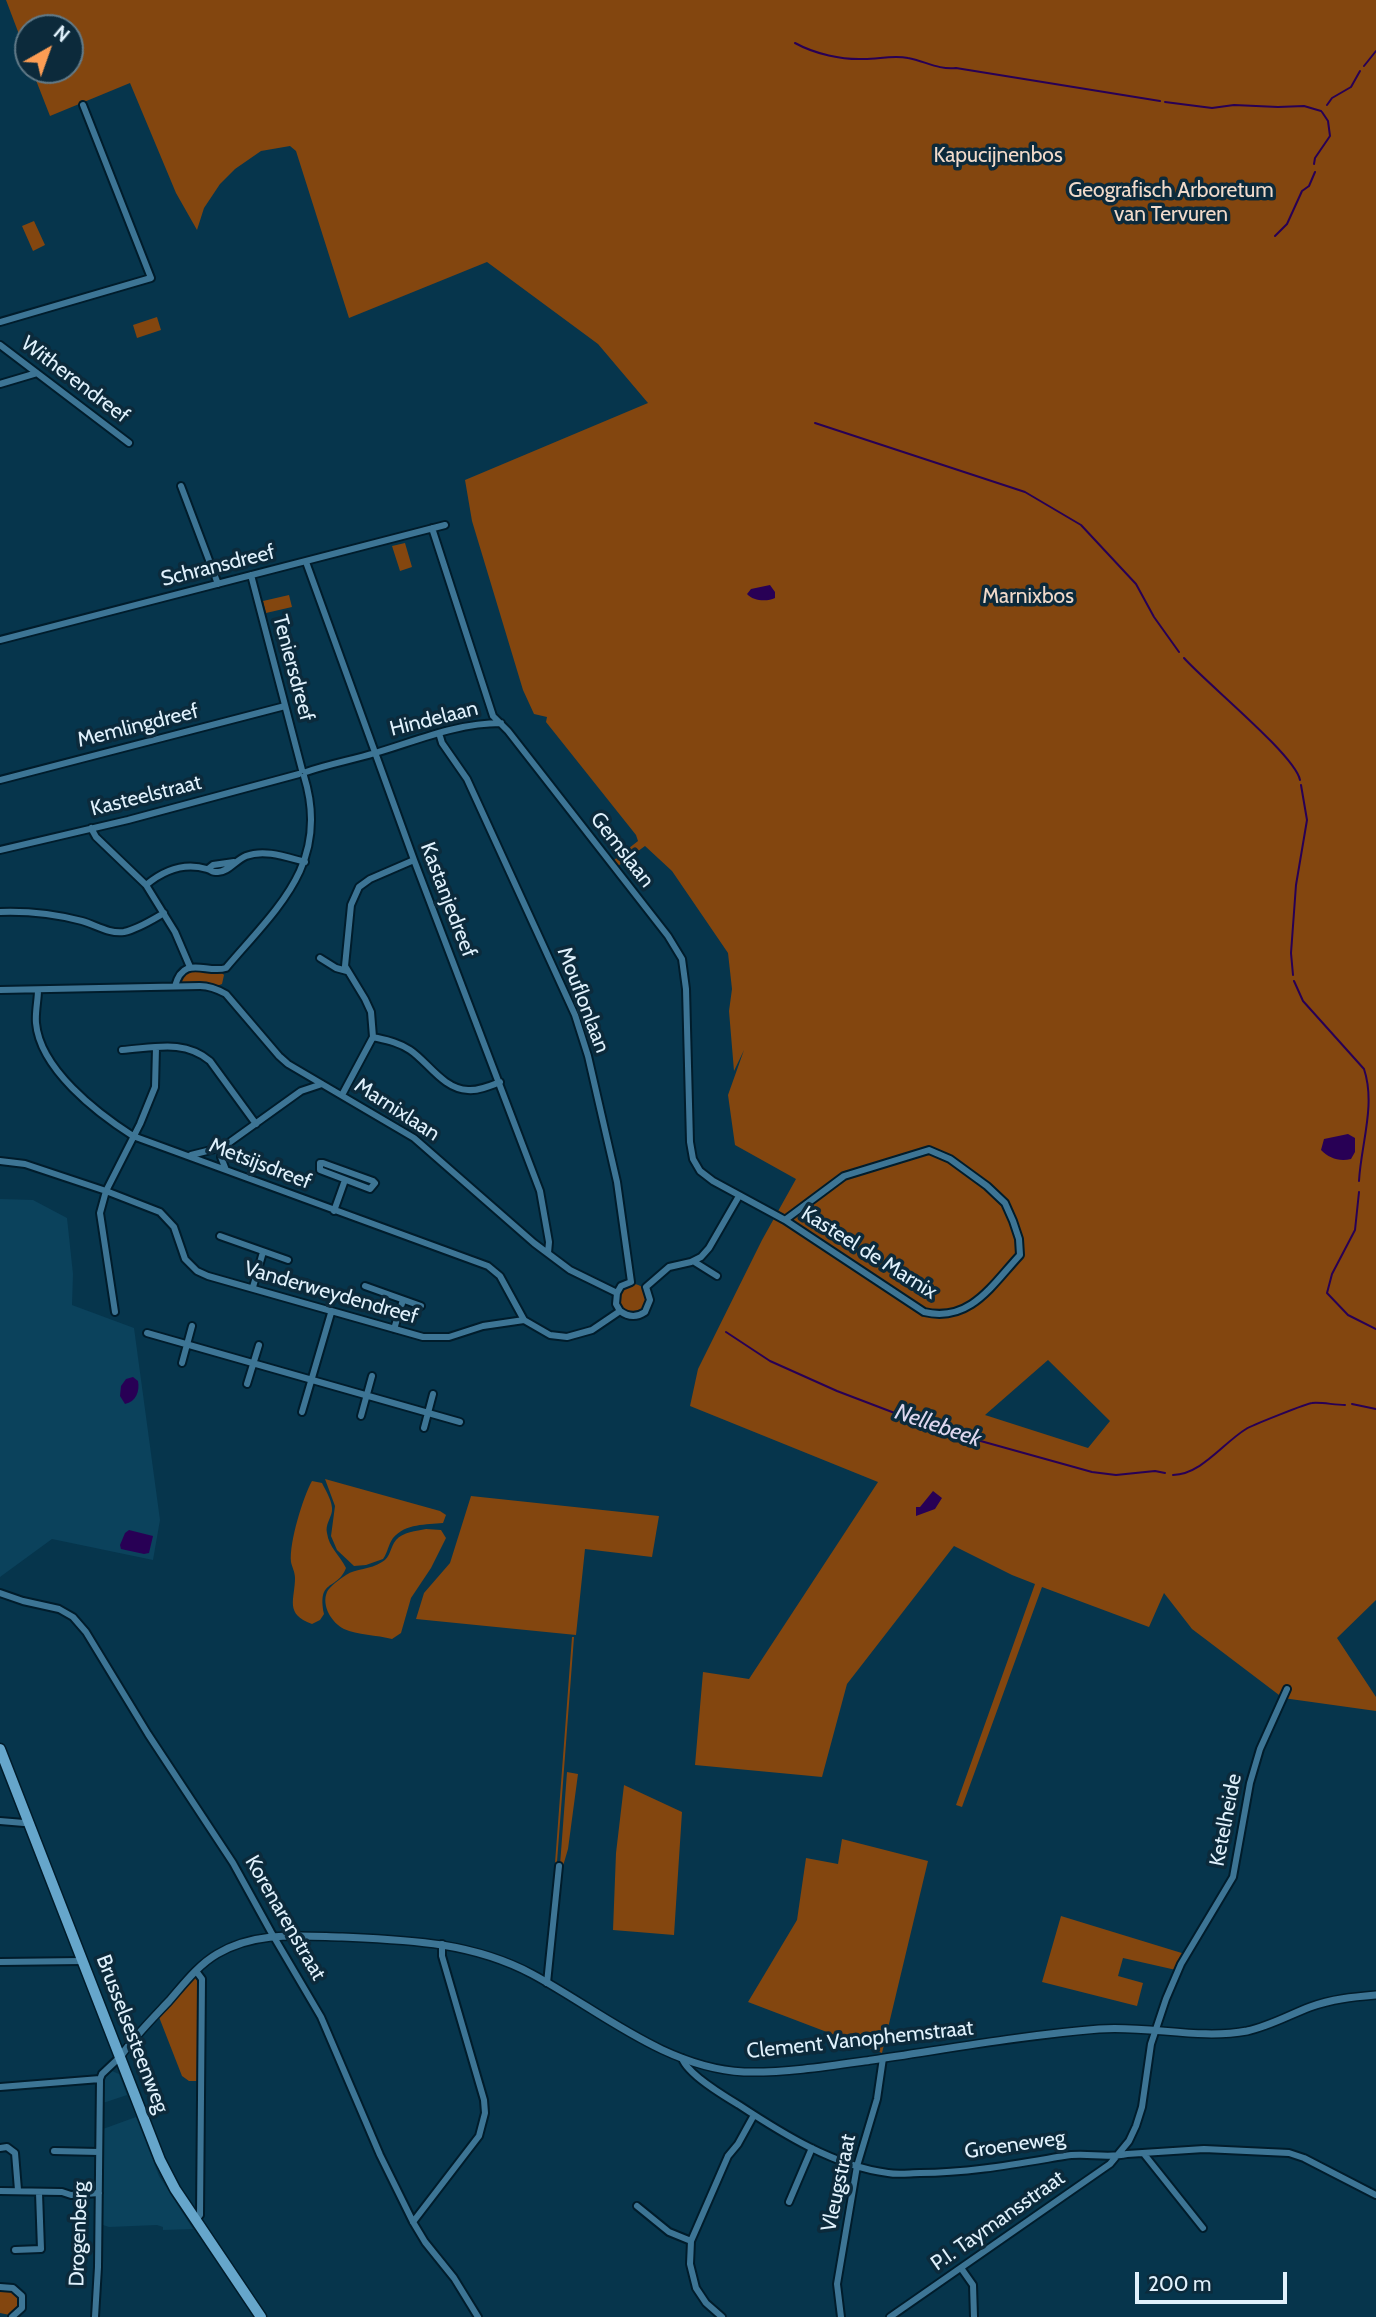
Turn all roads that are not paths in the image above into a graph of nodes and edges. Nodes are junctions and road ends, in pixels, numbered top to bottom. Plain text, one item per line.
1 (83, 105) dead end
2 (0, 323) edge
3 (0, 345) edge
4 (37, 373) junction
5 (0, 384) edge
6 (129, 443) dead end
7 (181, 486) dead end
8 (444, 525) dead end
9 (432, 528) junction
10 (306, 562) junction
11 (251, 575) junction
12 (218, 584) junction
13 (0, 640) edge
14 (285, 706) junction
15 (501, 723) junction
16 (439, 733) junction
17 (376, 753) junction
18 (303, 773) junction
19 (0, 780) edge
20 (91, 828) junction
21 (0, 850) edge
22 (414, 860) junction
23 (305, 862) junction
24 (146, 885) junction
25 (0, 912) edge
26 (164, 913) junction
27 (320, 958) dead end
28 (190, 967) junction
29 (347, 971) junction
30 (174, 986) junction
31 (0, 990) edge
32 (38, 990) junction
33 (373, 1037) junction
34 (156, 1048) junction
35 (122, 1050) dead end
36 (305, 1074) junction
37 (500, 1082) junction
38 (322, 1084) junction
39 (301, 1091) junction
40 (342, 1095) junction
41 (256, 1124) junction
42 (132, 1136) junction
43 (223, 1147) junction
44 (189, 1155) junction
45 (0, 1161) edge
46 (226, 1170) junction
47 (345, 1180) junction
48 (106, 1191) junction
49 (739, 1196) junction
50 (334, 1211) junction
51 (785, 1220) junction
52 (220, 1236) dead end
53 (263, 1252) junction
54 (548, 1253) junction
55 (288, 1260) dead end
56 (693, 1261) junction
57 (717, 1276) dead end
58 (631, 1282) junction
59 (365, 1286) dead end
60 (253, 1287) junction
61 (646, 1287) junction
62 (617, 1293) junction
63 (403, 1300) junction
64 (421, 1306) dead end
65 (620, 1311) junction
66 (115, 1312) dead end
67 (331, 1312) junction
68 (524, 1320) junction
69 (192, 1326) dead end
70 (394, 1329) junction
71 (147, 1333) dead end
72 (187, 1344) junction
73 (259, 1345) dead end
74 (182, 1363) dead end
75 (253, 1363) junction
76 (372, 1376) dead end
77 (312, 1380) junction
78 (247, 1384) dead end
79 (433, 1394) dead end
80 (367, 1396) junction
81 (302, 1412) dead end
82 (428, 1413) junction
83 (361, 1416) dead end
84 (460, 1423) dead end
85 (424, 1428) dead end
86 (0, 1593) edge
87 (1287, 1689) dead end
88 (0, 1749) edge
89 (0, 1821) edge
90 (28, 1822) junction
91 (559, 1866) dead end
92 (273, 1936) junction
93 (442, 1944) junction
94 (82, 1961) junction
95 (0, 1962) edge
96 (196, 1971) junction
97 (547, 1983) junction
98 (1376, 1995) edge
99 (1156, 2030) junction
100 (111, 2035) junction
101 (133, 2040) junction
102 (120, 2057) junction
103 (682, 2058) junction
104 (883, 2058) junction
105 (100, 2079) junction
106 (0, 2087) edge
107 (754, 2115) junction
108 (0, 2148) edge
109 (812, 2148) junction
110 (54, 2151) dead end
111 (99, 2152) junction
112 (1143, 2154) junction
113 (1118, 2156) junction
114 (857, 2166) junction
115 (18, 2190) junction
116 (0, 2191) edge
117 (39, 2193) junction
118 (99, 2193) junction
119 (1376, 2194) edge
120 (789, 2202) dead end
121 (637, 2206) dead end
122 (196, 2220) junction
123 (414, 2222) junction
124 (1203, 2228) dead end
125 (691, 2241) junction
126 (15, 2250) dead end
127 (961, 2268) junction
128 (0, 2287) edge
129 (12, 2317) edge
130 (95, 2317) edge
131 (261, 2317) edge
132 (478, 2317) edge
133 (722, 2317) edge
134 (841, 2317) edge
135 (890, 2317) edge
136 (974, 2317) edge

1 - 2 street
3 - 4 street, Witherendreef
4 - 5 street
4 - 6 street, Witherendreef
7 - 12 street
8 - 9 street, Schransdreef
9 - 10 street, Schransdreef
9 - 15 street, Gemslaan
10 - 11 street, Schransdreef
10 - 17 street, Kastanjedreef
11 - 12 street, Schransdreef
11 - 14 street, Teniersdreef
12 - 13 street, Schransdreef
14 - 18 street, Teniersdreef
14 - 19 street, Memlingdreef
15 - 16 street, Hindelaan
15 - 49 street, Gemslaan
16 - 17 street, Hindelaan
16 - 58 street, Mouflonlaan
17 - 18 street, Kasteelstraat
17 - 22 street, Kastanjedreef
18 - 20 street, Kasteelstraat
18 - 23 street, Teniersdreef
20 - 21 street, Kasteelstraat
20 - 24 street
22 - 29 street
22 - 37 street, Kastanjedreef
23 - 24 street
23 - 28 street, Teniersdreef
24 - 26 street
25 - 26 street
26 - 28 street
27 - 29 street
28 - 30 street
29 - 33 street
30 - 32 street, Marnixlaan
30 - 36 street, Marnixlaan
31 - 32 street, Marnixlaan
32 - 42 street, Metsijsdreef
33 - 37 street
33 - 40 street
34 - 35 street
34 - 41 street
34 - 42 street
36 - 38 street, Marnixlaan
36 - 39 street
37 - 54 street, Kastanjedreef
38 - 39 street
38 - 40 street, Marnixlaan
39 - 41 street
40 - 54 street, Marnixlaan
41 - 43 street
42 - 44 street, Metsijsdreef
42 - 48 street
43 - 44 street
43 - 46 street
44 - 46 street, Metsijsdreef
45 - 48 street, Vanderweydendreef
46 - 50 street, Metsijsdreef
47 - 47 street
47 - 50 street
48 - 60 street, Vanderweydendreef
48 - 66 street
49 - 51 street, Kasteel de Marnix
49 - 56 street
50 - 68 street, Metsijsdreef
51 - 51 street, Kasteel de Marnix
52 - 53 street
53 - 55 street
53 - 60 street
54 - 62 street, Marnixlaan
56 - 57 street
56 - 61 street
58 - 61 street
58 - 62 street
59 - 63 street
60 - 67 street, Vanderweydendreef
61 - 65 street
62 - 65 street
63 - 64 street
63 - 70 street
65 - 68 street
67 - 70 street, Vanderweydendreef
67 - 77 street
68 - 70 street, Vanderweydendreef
69 - 72 street
71 - 72 street
72 - 74 street
72 - 75 street
73 - 75 street
75 - 77 street
75 - 78 street
76 - 80 street
77 - 80 street
77 - 81 street
79 - 82 street
80 - 82 street
80 - 83 street
82 - 84 street
82 - 85 street
86 - 92 street, Korenarenstraat
87 - 99 street, Ketelheide
88 - 90 main road, Brusselsesteenweg
89 - 90 street
90 - 94 main road, Brusselsesteenweg
91 - 97 street
92 - 93 street, Clement Vanophemstraat
92 - 96 street, Clement Vanophemstraat
92 - 123 street, Korenarenstraat
93 - 97 street, Clement Vanophemstraat
93 - 123 street
94 - 95 street
94 - 100 main road, Brusselsesteenweg
96 - 101 street, Clement Vanophemstraat
96 - 122 street
97 - 103 street, Clement Vanophemstraat
98 - 99 street, Clement Vanophemstraat
99 - 104 street, Clement Vanophemstraat
99 - 113 street, P.I. Taymansstraat
100 - 101 street
100 - 102 main road, Brusselsesteenweg
101 - 102 street, Clement Vanophemstraat
102 - 105 street
102 - 122 main road, Brusselsesteenweg
103 - 104 street, Clement Vanophemstraat
103 - 107 street, Groeneweg
104 - 114 street, Vleugstraat
105 - 106 street
105 - 111 street, Drogenberg
107 - 109 street, Groeneweg
107 - 125 street
108 - 115 street
109 - 114 street, Groeneweg
109 - 120 street
110 - 111 street, Drogenberg
111 - 118 street, Drogenberg
112 - 113 street, Groeneweg
112 - 119 street, Groeneweg
112 - 124 street
113 - 114 street, Groeneweg
113 - 127 street, P.I. Taymansstraat
114 - 134 street, Vleugstraat
115 - 116 street
115 - 117 street
117 - 118 street
117 - 126 street
118 - 130 street, Drogenberg
121 - 125 street
122 - 131 main road, Brusselsesteenweg
123 - 132 street, Korenarenstraat
125 - 133 street
127 - 135 street, P.I. Taymansstraat
127 - 136 street
128 - 129 street

